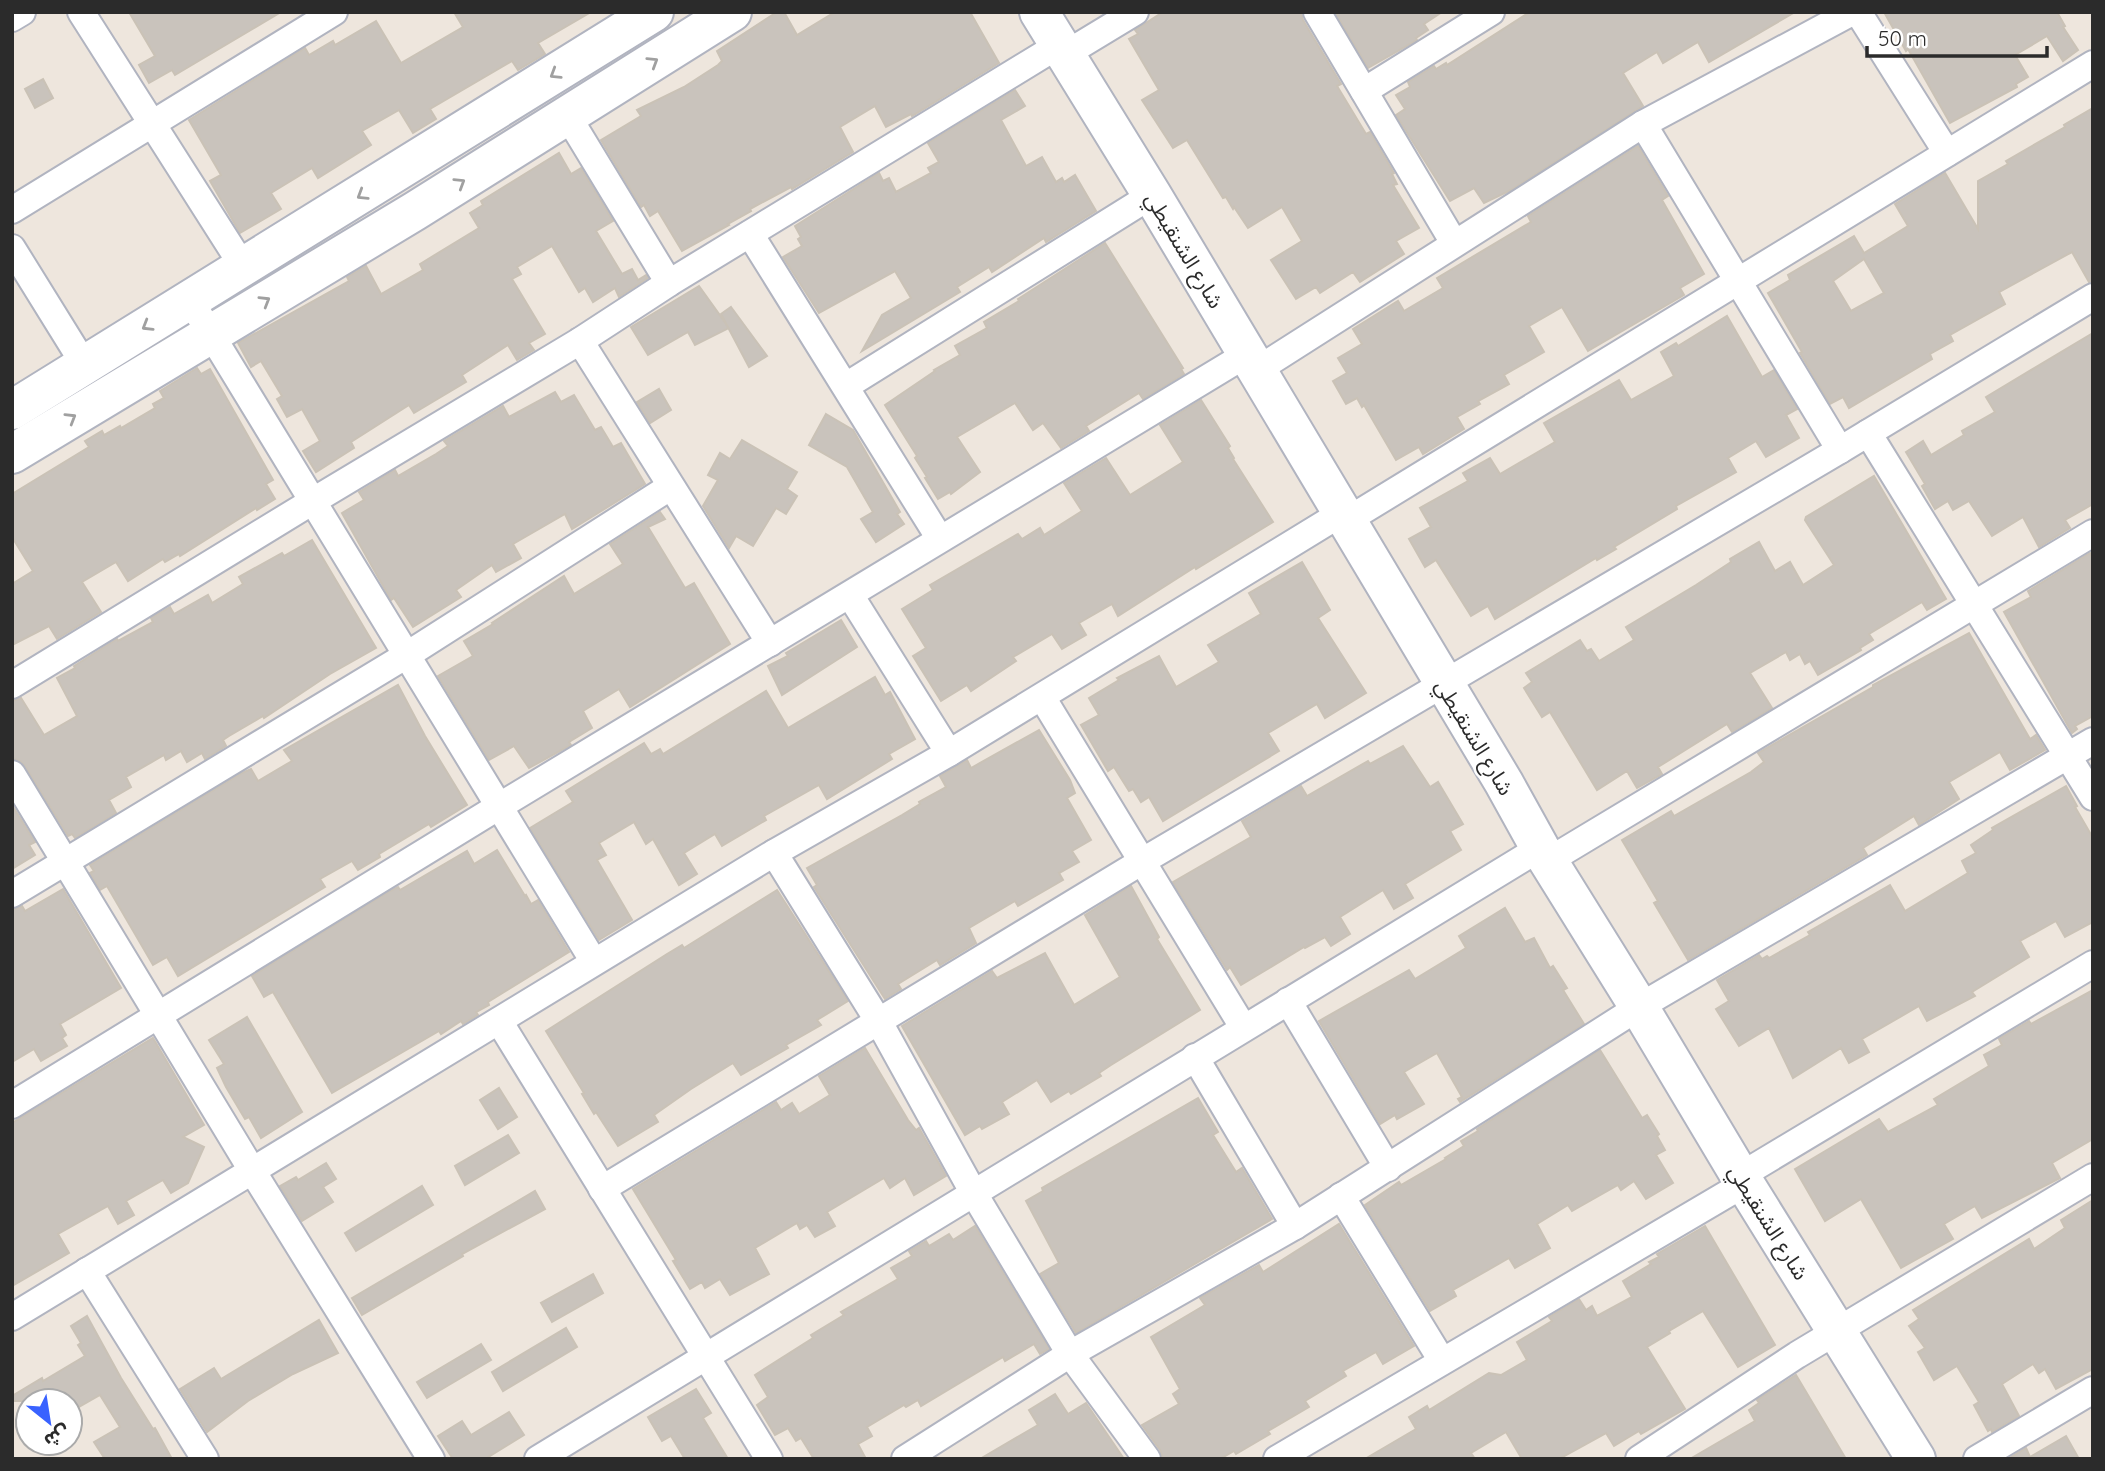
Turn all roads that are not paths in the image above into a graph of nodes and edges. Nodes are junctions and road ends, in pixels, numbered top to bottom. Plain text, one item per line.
1 (22, 12) edge
2 (81, 12) edge
3 (334, 12) edge
4 (654, 12) edge
5 (732, 12) edge
6 (1039, 12) edge
7 (1135, 12) edge
8 (1317, 12) edge
9 (1492, 12) edge
10 (1852, 12) edge
11 (1858, 12) edge
12 (12, 18) edge
13 (1062, 50) junction
14 (2093, 64) edge
15 (1364, 91) junction
16 (568, 116) junction
17 (1643, 124) junction
18 (153, 125) junction
19 (1947, 152) junction
20 (1152, 195) junction
21 (12, 210) edge
22 (750, 234) junction
23 (1454, 243) junction
24 (12, 248) edge
25 (244, 268) junction
26 (1738, 281) junction
27 (669, 283) junction
28 (2093, 298) edge
29 (190, 300) junction
30 (211, 334) junction
31 (580, 341) junction
32 (1252, 362) junction
33 (84, 365) junction
34 (846, 386) junction
35 (12, 410) edge
36 (1868, 433) junction
37 (1840, 450) junction
38 (12, 454) edge
39 (670, 487) junction
40 (313, 501) junction
41 (1344, 517) junction
42 (2093, 533) edge
43 (940, 539) junction
44 (850, 595) junction
45 (1974, 605) junction
46 (770, 643) junction
47 (407, 655) junction
48 (1444, 684) junction
49 (12, 685) edge
50 (1042, 697) junction
51 (2093, 741) edge
52 (949, 753) junction
53 (2067, 756) junction
54 (12, 775) edge
55 (2093, 797) edge
56 (498, 807) junction
57 (774, 853) junction
58 (1544, 855) junction
59 (66, 861) junction
60 (1141, 862) junction
61 (12, 894) edge
62 (594, 962) junction
63 (2093, 964) edge
64 (1288, 1001) junction
65 (1639, 1007) junction
66 (160, 1015) junction
67 (499, 1021) junction
68 (879, 1022) junction
69 (1244, 1027) junction
70 (1195, 1057) junction
71 (12, 1105) edge
72 (1388, 1168) junction
73 (253, 1172) junction
74 (2093, 1177) edge
75 (1742, 1180) junction
76 (602, 1189) junction
77 (973, 1192) junction
78 (1341, 1196) junction
79 (1295, 1226) junction
80 (87, 1271) junction
81 (12, 1317) edge
82 (1838, 1332) junction
83 (1070, 1354) junction
84 (706, 1356) junction
85 (1442, 1361) junction
86 (2093, 1390) edge
87 (1313, 1450) edge
88 (205, 1459) edge
89 (431, 1459) edge
90 (538, 1459) edge
91 (769, 1459) edge
92 (905, 1459) edge
93 (1147, 1459) edge
94 (1277, 1459) edge
95 (1639, 1459) edge
96 (1916, 1459) edge
97 (1977, 1459) edge

1 - 12 street
2 - 18 street
3 - 18 street
4 -> 25 street
16 -> 5 street
6 - 13 street, شارع الشنقيطي
7 - 13 street
8 - 15 street
9 - 15 street
10 - 17 street
11 - 19 street
13 - 20 street, شارع الشنقيطي
13 - 22 street
14 - 19 street
15 - 23 street
16 - 27 street
30 -> 16 street
17 - 23 street
17 - 26 street
18 - 21 street
18 - 25 street
19 - 26 street
20 - 32 street, شارع الشنقيطي
20 - 34 street
22 - 27 street
22 - 34 street
23 - 32 street
24 - 33 street
25 - 29 street
26 - 37 street
26 - 41 street
27 - 31 street
28 - 36 street
29 - 30 street
29 -> 33 street
38 -> 30 street
30 - 40 street
31 - 39 street
31 - 40 street
32 - 41 street, شارع الشنقيطي
32 - 43 street
33 - 35 street
34 - 43 street
36 - 37 street
36 - 45 street
37 - 48 street
39 - 46 street
39 - 47 street
40 - 47 street
40 - 49 street
41 - 48 street, شارع الشنقيطي
41 - 50 street
42 - 45 street
43 - 44 street
44 - 46 street
44 - 52 street
45 - 53 street
45 - 58 street
46 - 56 street
47 - 56 street
47 - 59 street
48 - 58 street, شارع الشنقيطي
48 - 60 street
50 - 52 street
50 - 60 street
51 - 53 street
52 - 57 street
53 - 55 street
53 - 65 street
54 - 59 street
56 - 62 street
56 - 66 street
57 - 62 street
57 - 68 street
58 - 64 street
58 - 65 street, شارع الشنقيطي
59 - 61 street
59 - 66 street
60 - 68 street
60 - 69 street
62 - 67 street
63 - 75 street
64 - 69 street
64 - 72 street
65 - 72 street
65 - 75 street, شارع الشنقيطي
66 - 71 street
66 - 73 street
67 - 73 street
67 - 76 street
68 - 76 street
68 - 77 street
69 - 70 street
70 - 77 street
70 - 79 street
72 - 78 street
73 - 80 street
73 - 89 street
74 - 82 street
75 - 82 street, شارع الشنقيطي
75 - 85 street
76 - 84 street
77 - 83 street
77 - 84 street
78 - 79 street
78 - 85 street
79 - 83 street
80 - 81 street
80 - 88 street
82 - 95 street
82 - 96 street, شارع الشنقيطي
83 - 92 street
83 - 93 street
84 - 90 street
84 - 91 street
85 - 87 street
86 - 97 street
87 - 94 street

